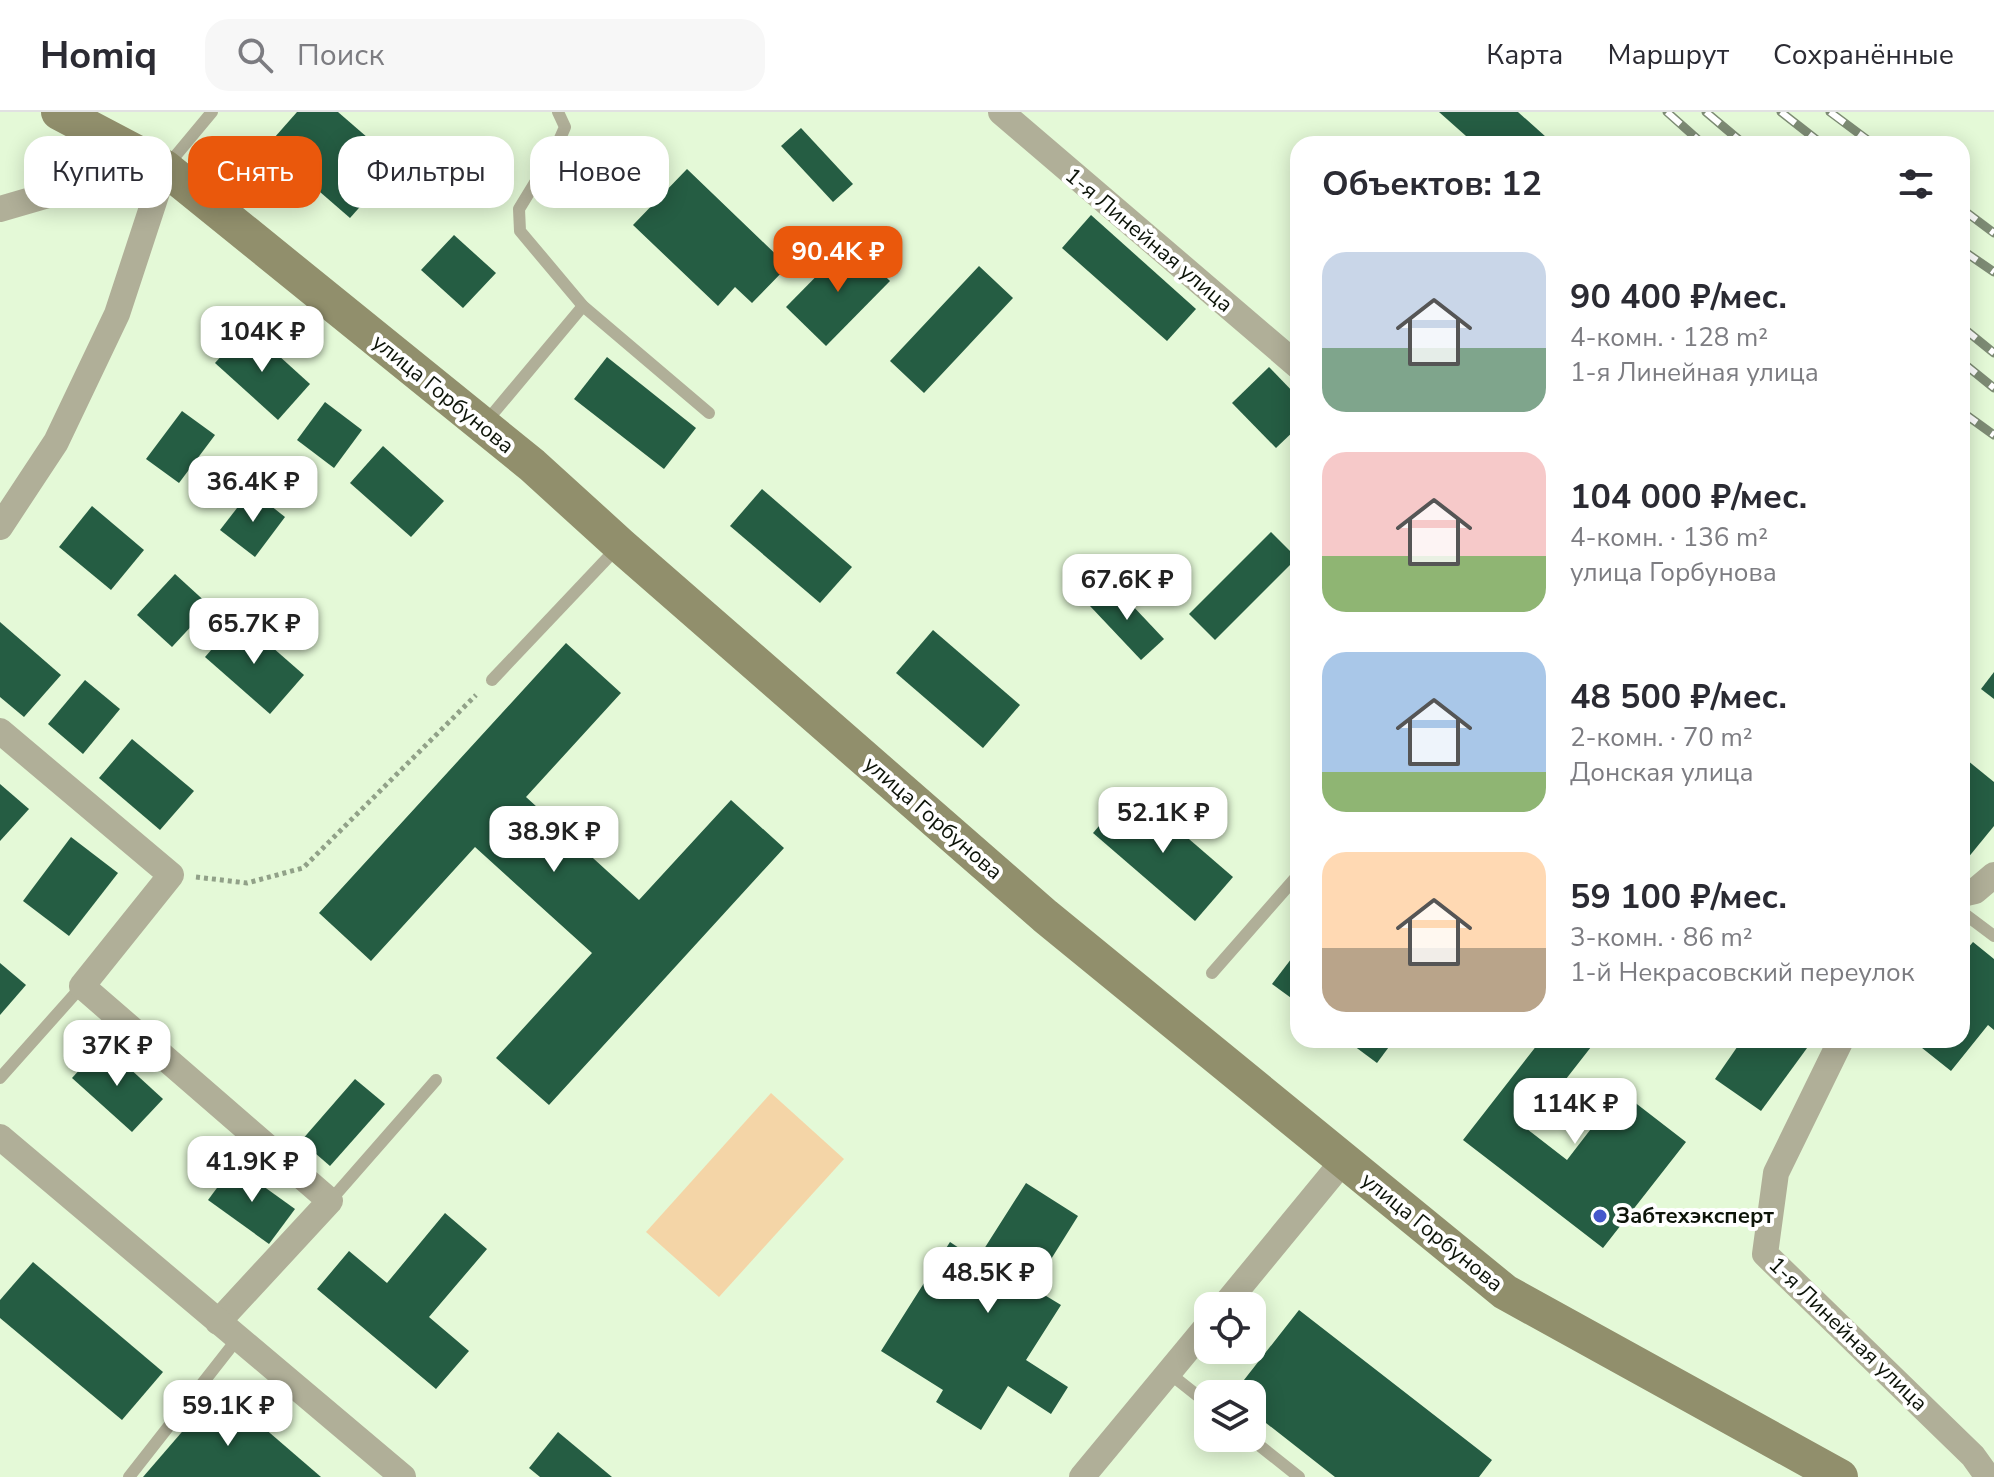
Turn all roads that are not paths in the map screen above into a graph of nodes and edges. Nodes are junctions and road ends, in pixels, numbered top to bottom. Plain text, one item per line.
1 (59, 112) edge
2 (212, 112) edge
3 (558, 112) edge
4 (1001, 112) edge
5 (104, 136) edge
6 (172, 160) edge
7 (172, 174) edge
8 (24, 202) edge
9 (152, 208) edge
10 (0, 209) edge
11 (583, 306) junction
12 (1290, 359) edge
13 (709, 413) dead end
14 (483, 426) junction
15 (0, 527) edge
16 (620, 545) junction
17 (492, 680) road end
18 (0, 731) edge
19 (1994, 875) edge
20 (1290, 884) edge
21 (1970, 892) edge
22 (1970, 918) edge
23 (1994, 936) edge
24 (1212, 973) dead end
25 (82, 986) junction
26 (1837, 1048) edge
27 (0, 1078) edge
28 (436, 1080) dead end
29 (0, 1137) edge
30 (1344, 1160) junction
31 (330, 1201) junction
32 (1236, 1292) edge
33 (228, 1330) junction
34 (1194, 1342) edge
35 (1169, 1373) junction
36 (1194, 1393) edge
37 (1266, 1451) edge
38 (129, 1477) edge
39 (403, 1477) edge
40 (1082, 1477) edge
41 (1299, 1477) edge
42 (1840, 1477) edge
43 (1988, 1477) edge

1 - 5 street, улица Горбунова
2 - 6 lane
3 - 11 lane
4 - 12 street, 1-я Линейная улица
7 - 14 street, улица Горбунова
8 - 10 street
9 - 15 street
11 - 13 lane
11 - 14 lane
14 - 16 street, улица Горбунова
16 - 17 lane
16 - 30 street, улица Горбунова
18 - 25 street
19 - 21 street
20 - 24 lane
22 - 23 lane
25 - 27 lane
25 - 31 street
26 - 43 street, 1-я Линейная улица
28 - 31 lane
29 - 33 street
30 - 32 street
30 - 42 street, улица Горбунова
31 - 33 street
33 - 38 lane
33 - 39 street
34 - 35 street
35 - 36 lane
35 - 40 street
37 - 41 lane

